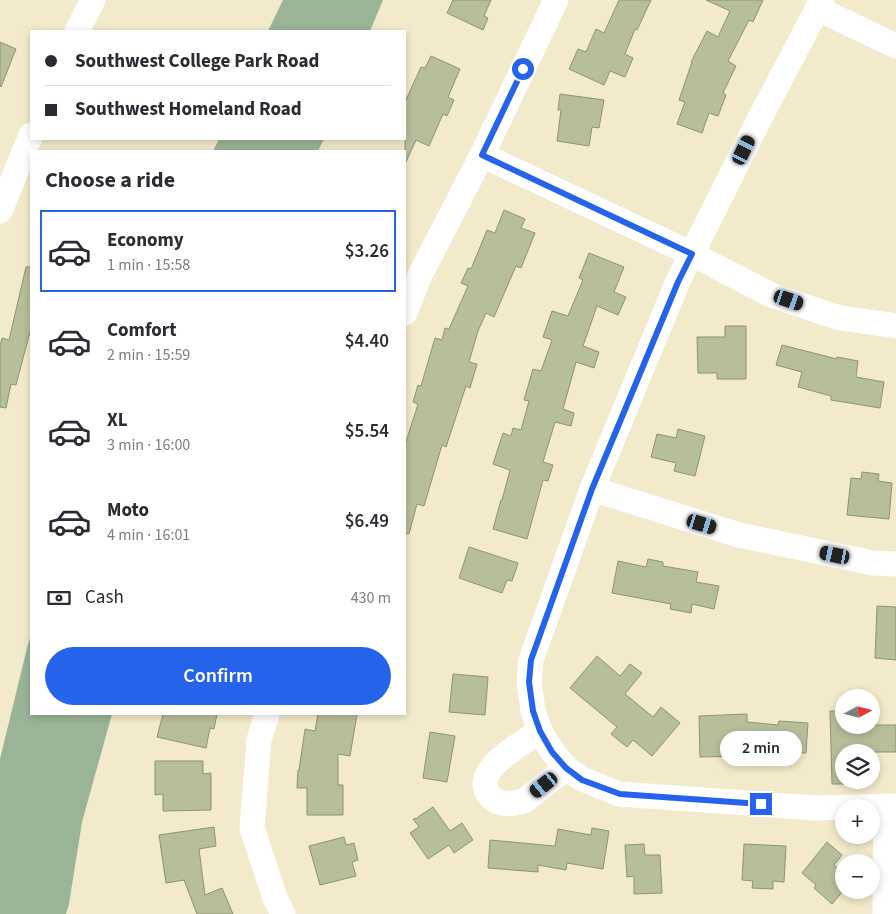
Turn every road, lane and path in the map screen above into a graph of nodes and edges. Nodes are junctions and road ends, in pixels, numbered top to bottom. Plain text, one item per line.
1 (93, 0) edge
2 (556, 0) edge
3 (820, 4) edge
4 (78, 30) edge
5 (896, 46) edge
6 (30, 137) edge
7 (482, 155) junction
8 (0, 210) edge
9 (692, 254) junction
10 (406, 311) edge
11 (896, 326) edge
12 (592, 489) junction
13 (896, 564) edge
14 (267, 715) edge
15 (540, 731) junction
16 (566, 768) junction
17 (891, 807) edge
18 (283, 914) edge
19 (885, 914) edge

1 - 4 street
2 - 7 street
3 - 5 street
3 - 9 street
6 - 8 street
7 - 9 street
7 - 10 street
9 - 11 street
9 - 12 street
12 - 13 street
12 - 15 street
14 - 18 street
15 - 16 street
15 - 16 street
16 - 17 street
17 - 19 street

